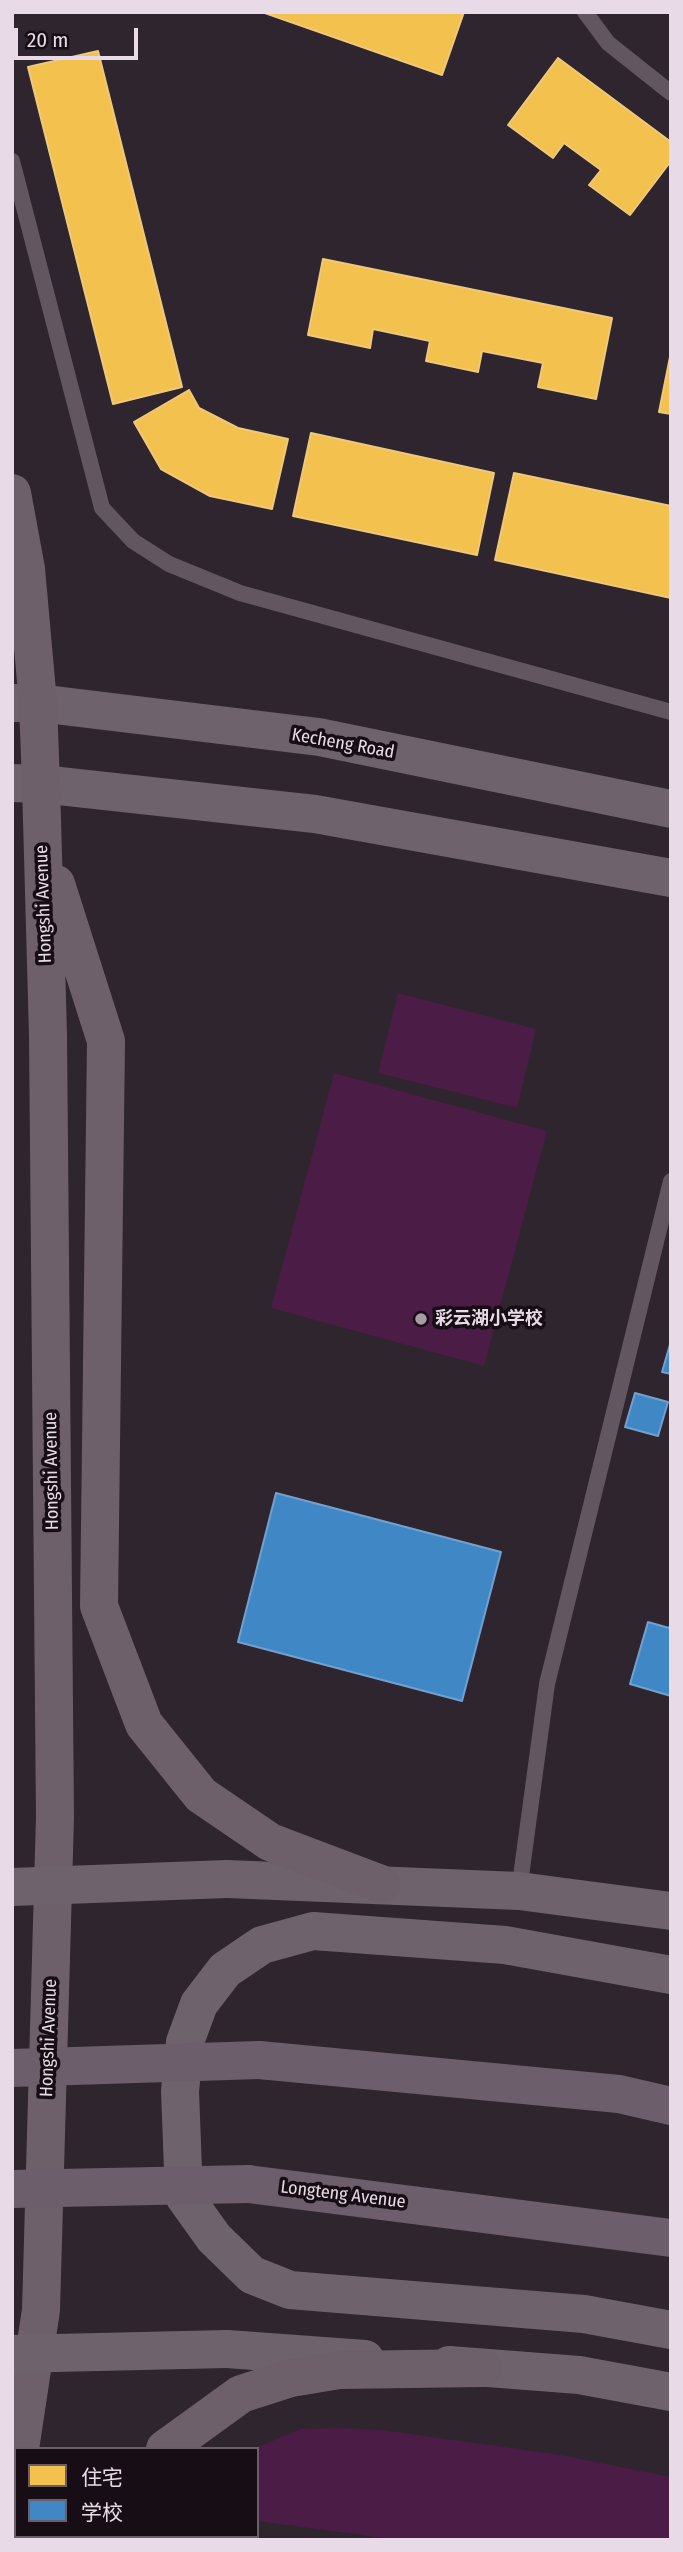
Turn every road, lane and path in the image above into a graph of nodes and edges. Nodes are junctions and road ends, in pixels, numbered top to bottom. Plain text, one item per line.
1 (586, 12) edge
2 (671, 93) edge
3 (12, 161) edge
4 (12, 493) edge
5 (25, 703) edge
6 (671, 712) edge
7 (27, 784) edge
8 (671, 808) edge
9 (43, 844) junction
10 (671, 878) edge
11 (671, 1181) edge
12 (381, 1884) junction
13 (12, 1887) edge
14 (519, 1891) junction
15 (671, 1911) edge
16 (671, 1975) edge
17 (12, 2068) edge
18 (671, 2106) edge
19 (12, 2189) edge
20 (671, 2238) edge
21 (671, 2329) edge
22 (12, 2354) edge
23 (482, 2368) junction
24 (671, 2392) edge
25 (20, 2447) edge
26 (167, 2447) edge

1 - 2 lane
3 - 6 lane
4 - 5 main road, Hongshi Avenue
5 - 7 main road, Hongshi Avenue
5 - 8 main road, Kecheng Road
7 - 9 main road, Hongshi Avenue
7 - 10 main road
9 - 12 main road
9 - 25 main road, Hongshi Avenue
11 - 14 lane
12 - 13 main road, bridge
12 - 14 main road
14 - 15 main road
16 - 21 main road
17 - 18 highway, bridge
19 - 20 highway, Longteng Avenue, bridge
22 - 23 main road, bridge
23 - 24 main road
23 - 26 main road

